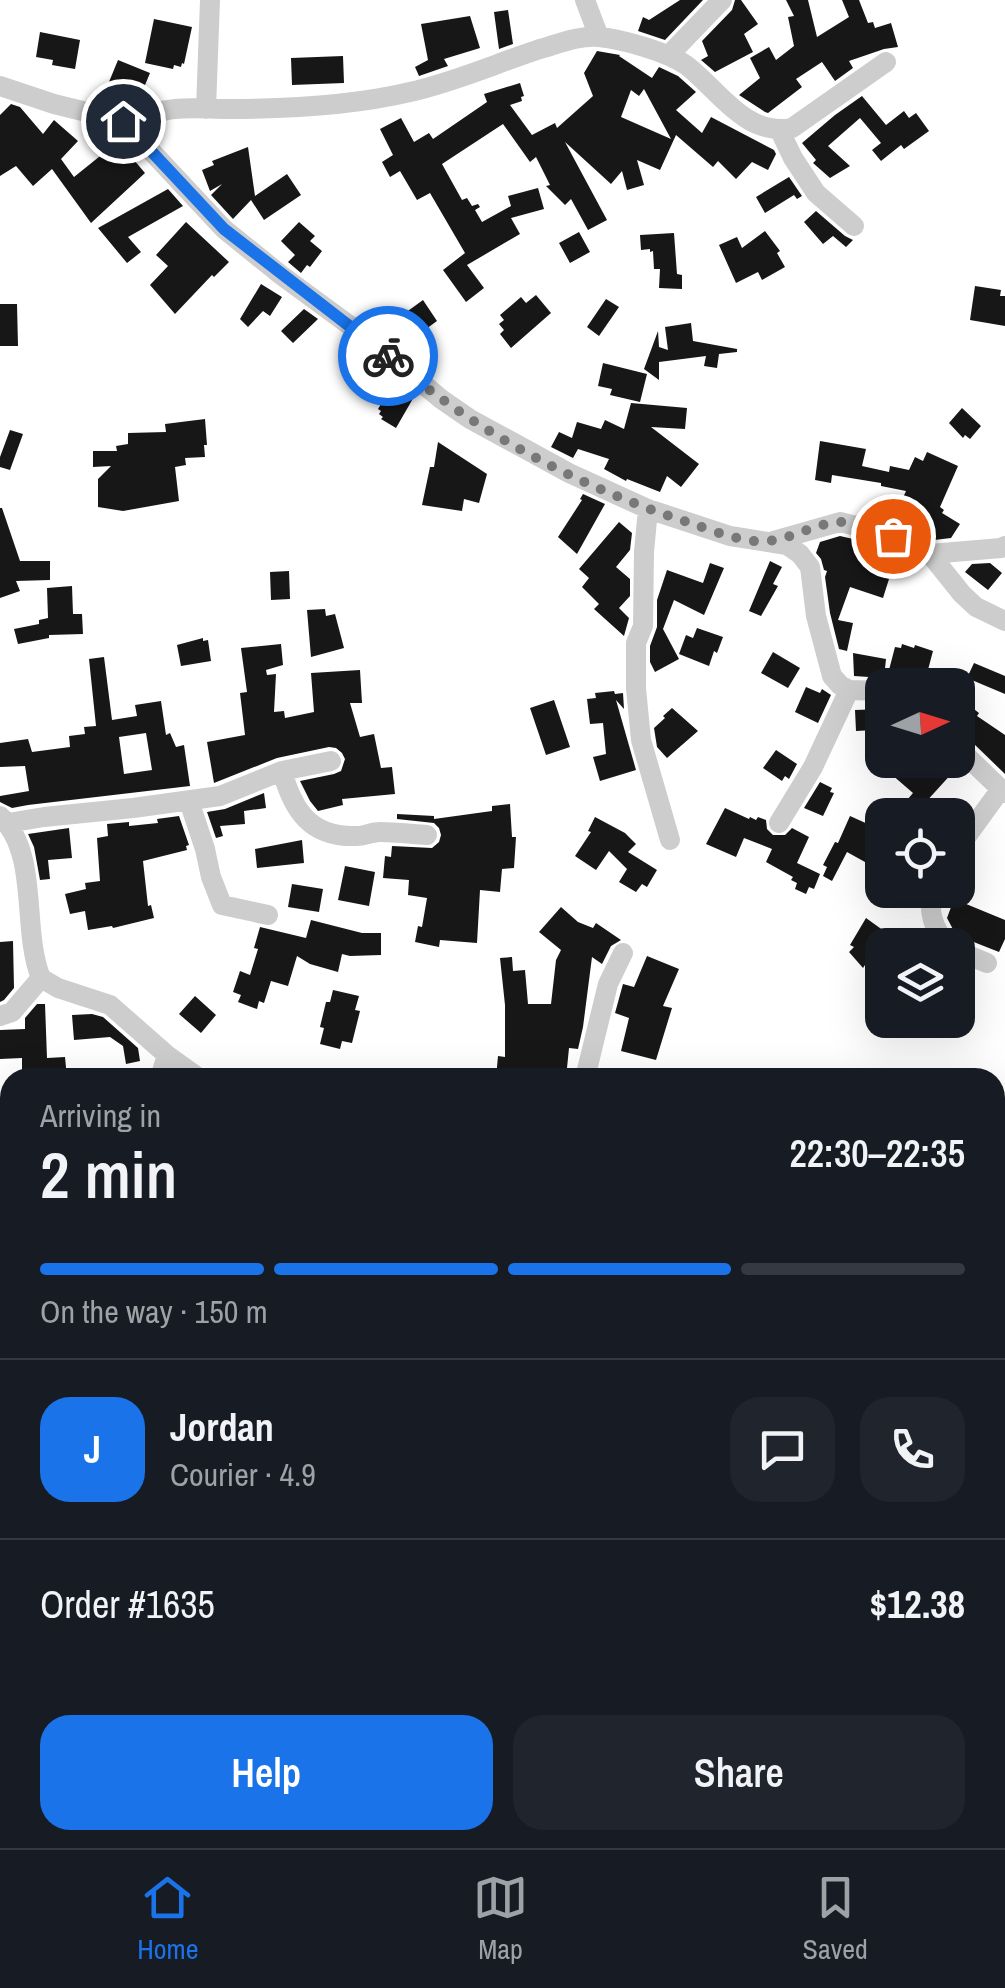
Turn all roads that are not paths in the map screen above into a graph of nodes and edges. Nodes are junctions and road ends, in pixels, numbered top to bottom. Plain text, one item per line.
1 (210, 0) edge
2 (585, 0) edge
3 (722, 0) edge
4 (599, 36) junction
5 (669, 54) junction
6 (886, 62) dead end
7 (0, 86) edge
8 (206, 109) junction
9 (123, 121) junction
10 (780, 131) junction
11 (854, 226) dead end
12 (648, 509) junction
13 (773, 541) junction
14 (1005, 546) edge
15 (930, 554) junction
16 (1005, 621) edge
17 (849, 690) junction
18 (865, 690) edge
19 (330, 761) dead end
20 (975, 764) edge
21 (282, 771) junction
22 (1003, 791) edge
23 (189, 801) junction
24 (4, 820) edge
25 (779, 823) dead end
26 (975, 826) edge
27 (427, 836) dead end
28 (670, 840) dead end
29 (268, 915) dead end
30 (623, 953) dead end
31 (975, 958) edge
32 (986, 962) dead end
33 (41, 978) junction
34 (0, 1016) edge
35 (166, 1056) junction
36 (163, 1068) edge
37 (184, 1068) edge
38 (587, 1068) edge

1 - 8 street
2 - 4 street
3 - 5 street
4 - 5 street
4 - 8 street
5 - 10 street
6 - 10 street
7 - 9 street
8 - 9 street
9 - 12 street
10 - 11 street
12 - 13 street
12 - 28 street
13 - 15 street
13 - 17 street
14 - 15 street
15 - 16 street
17 - 18 street
17 - 25 street
19 - 21 street
20 - 22 street
21 - 23 street
21 - 27 street
22 - 26 street
23 - 24 street
23 - 29 street
24 - 33 street
30 - 38 street
31 - 32 street
33 - 34 street
33 - 35 street
35 - 36 street
35 - 37 street

